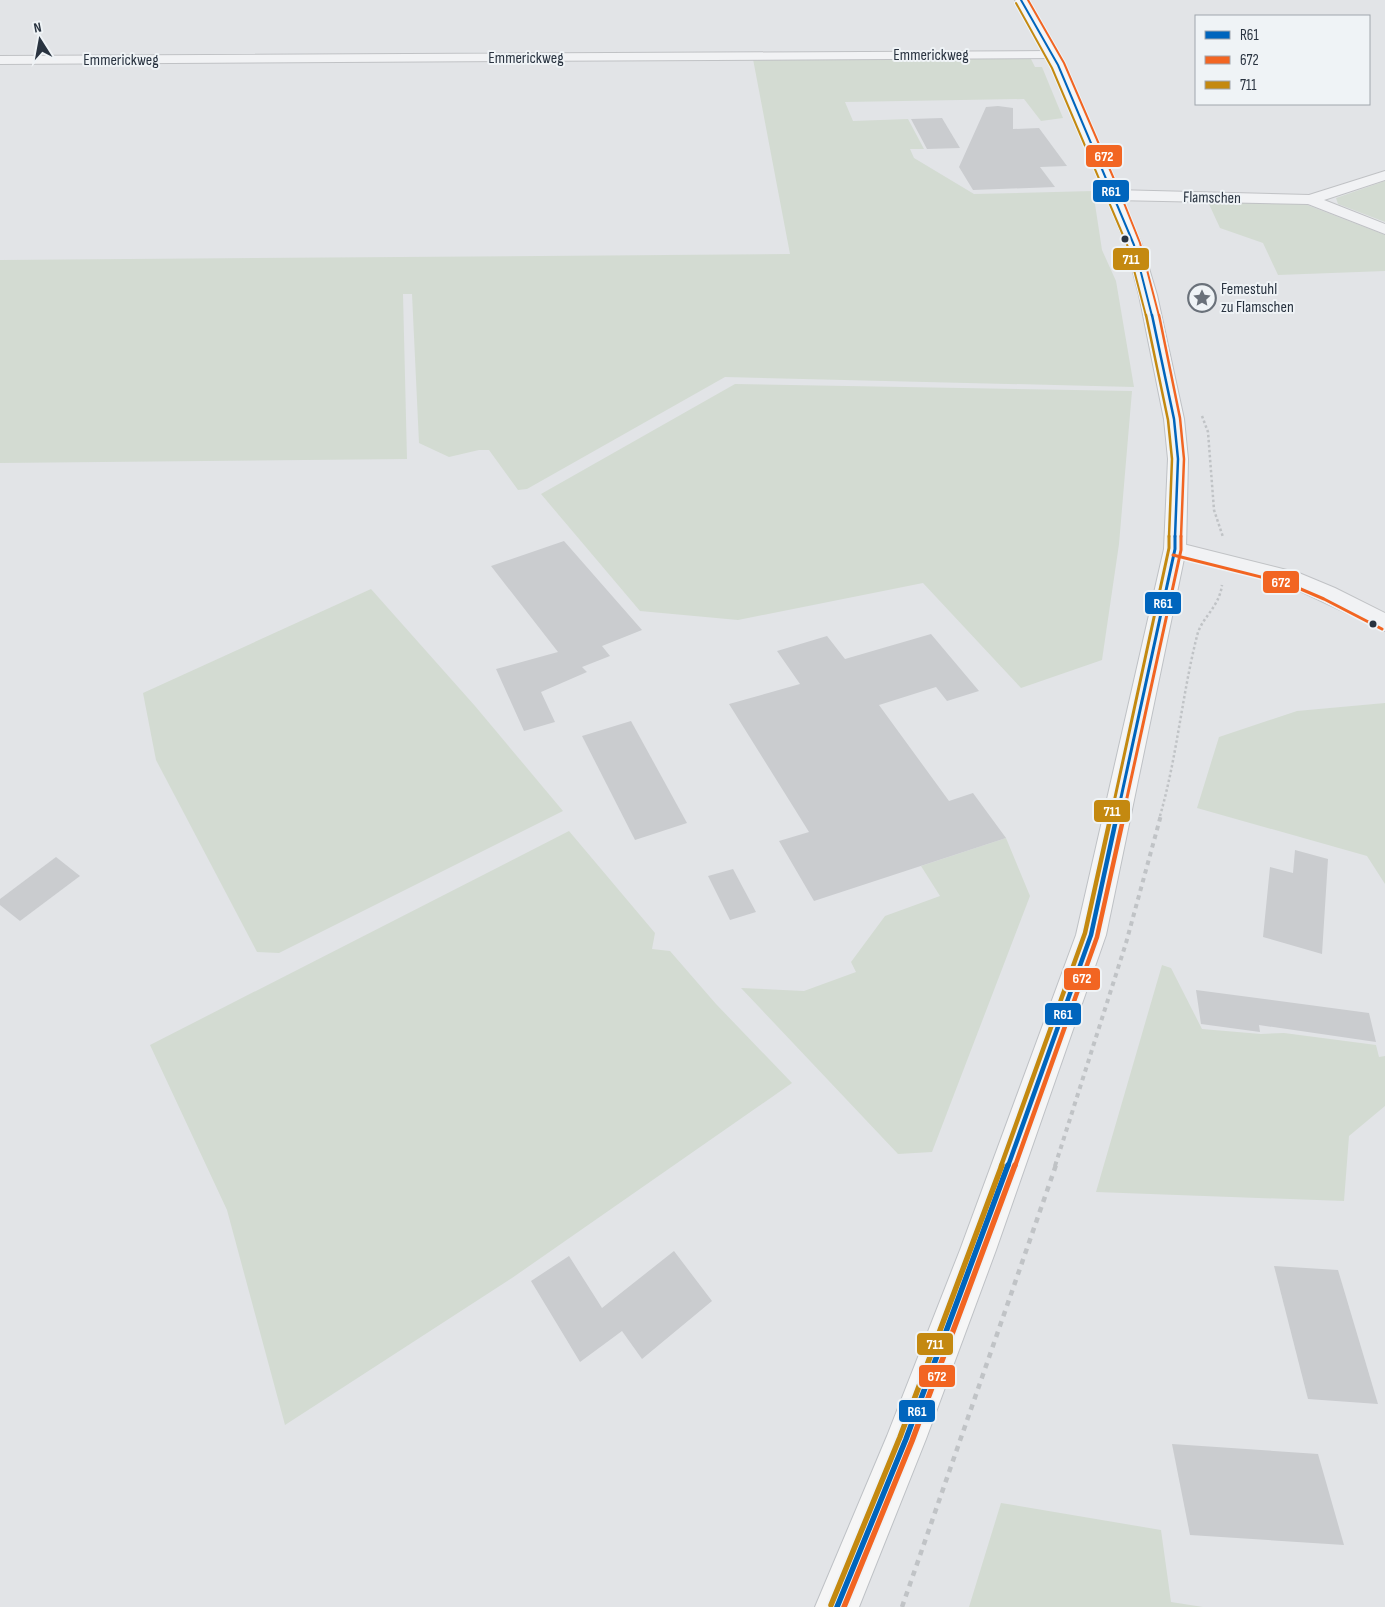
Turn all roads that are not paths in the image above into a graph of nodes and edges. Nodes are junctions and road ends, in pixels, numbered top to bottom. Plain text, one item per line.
1 (1021, 0) edge
2 (1052, 55) junction
3 (0, 60) edge
4 (1385, 175) edge
5 (1114, 195) junction
6 (1310, 200) junction
7 (1385, 228) edge
8 (1175, 549) junction
9 (1385, 623) edge
10 (844, 1591) edge
11 (819, 1607) edge

1 - 2 main road
2 - 3 street, Emmerickweg
2 - 5 main road
4 - 6 street, Flamschen
5 - 6 street, Flamschen
5 - 8 main road
6 - 7 street, Flamschen
8 - 9 street
8 - 10 main road
10 - 11 main road

